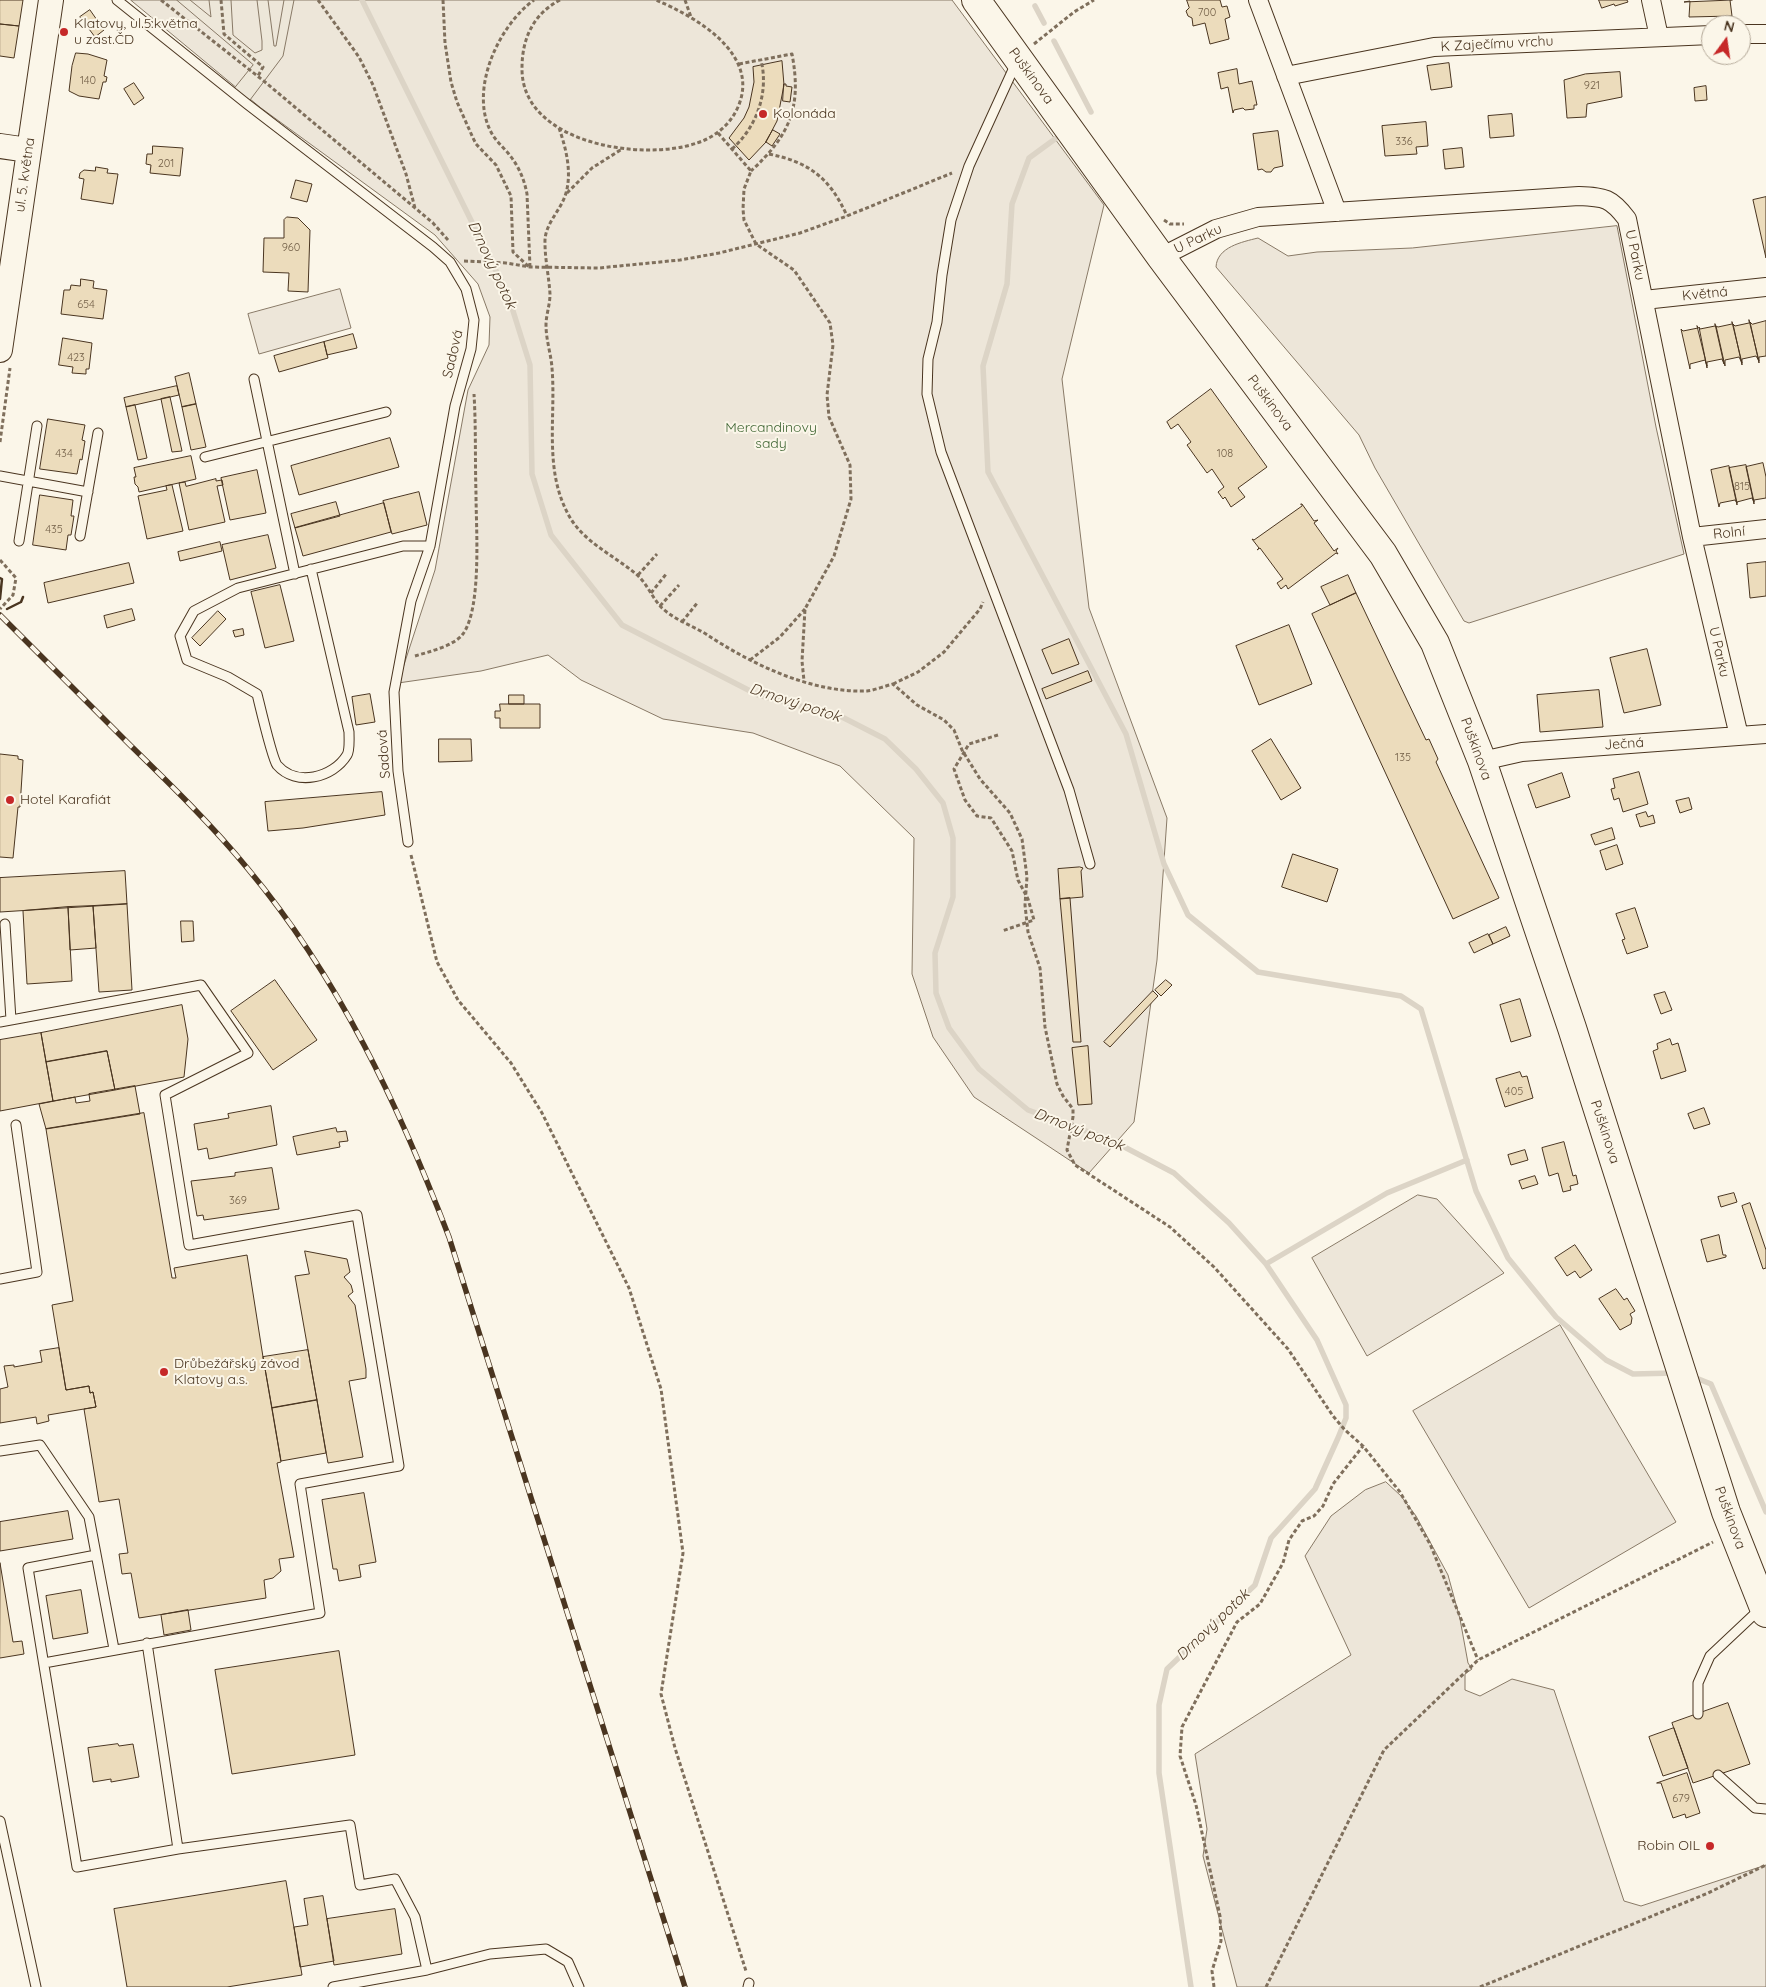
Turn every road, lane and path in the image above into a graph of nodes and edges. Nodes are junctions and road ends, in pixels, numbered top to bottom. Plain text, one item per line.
1 (51, 0) edge
2 (117, 0) edge
3 (161, 0) edge
4 (221, 0) edge
5 (318, 0) edge
6 (443, 0) edge
7 (534, 0) edge
8 (560, 0) edge
9 (656, 0) edge
10 (685, 0) edge
11 (976, 0) edge
12 (1094, 0) edge
13 (1258, 0) edge
14 (1652, 0) edge
15 (692, 18) junction
16 (1751, 34) edge
17 (1766, 34) edge
18 (1701, 36) edge
19 (1660, 37) junction
20 (1029, 48) junction
21 (761, 60) junction
22 (739, 64) junction
23 (258, 76) junction
24 (1286, 76) junction
25 (559, 128) junction
26 (718, 133) junction
27 (0, 146) edge
28 (623, 149) junction
29 (732, 149) junction
30 (28, 150) junction
31 (769, 154) junction
32 (969, 166) junction
33 (751, 170) junction
34 (566, 194) junction
35 (415, 208) junction
36 (1337, 212) junction
37 (1158, 215) dead end
38 (847, 216) junction
39 (1192, 221) dead end
40 (451, 244) dead end
41 (756, 244) junction
42 (459, 255) dead end
43 (1161, 257) junction
44 (466, 261) dead end
45 (530, 267) junction
46 (547, 267) junction
47 (467, 268) dead end
48 (1766, 287) edge
49 (1644, 300) junction
50 (0, 350) edge
51 (254, 380) dead end
52 (474, 390) dead end
53 (386, 412) dead end
54 (37, 426) dead end
55 (98, 433) dead end
56 (267, 442) junction
57 (205, 457) dead end
58 (0, 476) edge
59 (28, 481) junction
60 (88, 492) junction
61 (1766, 529) edge
62 (80, 536) dead end
63 (1692, 537) junction
64 (19, 540) dead end
65 (430, 546) junction
66 (657, 554) dead end
67 (0, 560) edge
68 (312, 569) junction
69 (667, 572) dead end
70 (295, 574) junction
71 (638, 575) junction
72 (679, 585) dead end
73 (991, 587) junction
74 (651, 593) junction
75 (698, 602) dead end
76 (660, 606) junction
77 (0, 609) edge
78 (805, 609) junction
79 (682, 622) junction
80 (750, 660) junction
81 (400, 661) junction
82 (804, 681) junction
83 (893, 684) junction
84 (1766, 734) edge
85 (998, 735) dead end
86 (1739, 736) junction
87 (1482, 761) junction
88 (408, 842) joint
89 (1090, 864) dead end
90 (5, 924) dead end
91 (1002, 931) dead end
92 (10, 1020) junction
93 (0, 1022) edge
94 (16, 1125) dead end
95 (0, 1279) edge
96 (1363, 1446) junction
97 (0, 1451) edge
98 (1734, 1532) junction
99 (96, 1555) junction
100 (1765, 1610) edge
101 (147, 1643) junction
102 (114, 1649) junction
103 (1478, 1660) junction
104 (44, 1662) junction
105 (1698, 1714) dead end
106 (1718, 1775) dead end
107 (1766, 1809) edge
108 (0, 1821) edge
109 (178, 1849) junction
110 (1766, 1864) edge
111 (427, 1970) junction
112 (748, 1985) edge
113 (36, 1987) edge
114 (333, 1987) edge
115 (579, 1987) edge
116 (1214, 1987) edge
117 (1266, 1987) edge
118 (1480, 1987) edge

1 - 30 street, ul. 5. května
2 - 65 lane, Sadová
3 - 23 path
4 - 23 path
5 - 35 path
6 - 45 path
7 - 45 path
8 - 25 path
9 - 15 path
10 - 15 path
11 - 20 main road, Puškinova
12 - 20 path
13 - 24 street
14 - 19 street
15 - 22 path
16 - 17 street
18 - 19 street, K Zaječímu vrchu
19 - 24 street, K Zaječímu vrchu
20 - 32 lane
20 - 43 main road, Puškinova
21 - 22 path
21 - 29 path
21 - 31 path
22 - 26 path
23 - 35 path
24 - 36 street
25 - 28 path
25 - 34 path
26 - 28 path
26 - 29 path
27 - 30 street
28 - 34 path
29 - 33 path
30 - 50 street, ul. 5. května
31 - 33 path
31 - 38 path
32 - 38 path
32 - 73 lane
33 - 41 path
34 - 46 path
35 - 40 path
36 - 43 street, U Parku
36 - 49 street, U Parku
37 - 39 path
38 - 41 path
41 - 46 path
41 - 78 path
42 - 47 path
43 - 87 main road, Puškinova
44 - 45 path
45 - 46 path
46 - 71 path
48 - 49 street, Květná
49 - 63 street, U Parku
51 - 56 lane
52 - 81 path
53 - 56 lane
54 - 59 lane
55 - 60 lane
56 - 57 lane
56 - 70 lane
58 - 59 lane
59 - 60 lane
59 - 64 lane
60 - 62 lane
61 - 63 street, Rolní
63 - 86 street, U Parku
65 - 68 lane
65 - 81 lane, Sadová
66 - 71 path
67 - 77 path
68 - 70 lane
68 - 70 lane
69 - 74 path
71 - 74 path
72 - 76 path
73 - 83 path
73 - 89 lane
74 - 76 path
75 - 79 path
76 - 79 path
78 - 80 path
78 - 82 path
79 - 80 path
80 - 82 path
81 - 88 lane, Sadová
82 - 83 path
83 - 96 path
84 - 86 street, Ječná
85 - 91 path, bridge
86 - 87 street, Ječná
87 - 98 main road, Puškinova
88 - 112 path
90 - 92 lane
92 - 93 lane
92 - 101 lane
94 - 95 lane
96 - 103 path
96 - 116 path
97 - 99 lane
98 - 100 main road, Puškinova
98 - 103 path
99 - 102 lane
99 - 104 lane
100 - 105 lane
101 - 102 lane
101 - 109 lane
102 - 104 lane
103 - 117 path
104 - 109 lane
106 - 107 lane
108 - 113 lane
109 - 111 lane
110 - 118 path
111 - 114 lane
111 - 115 lane

